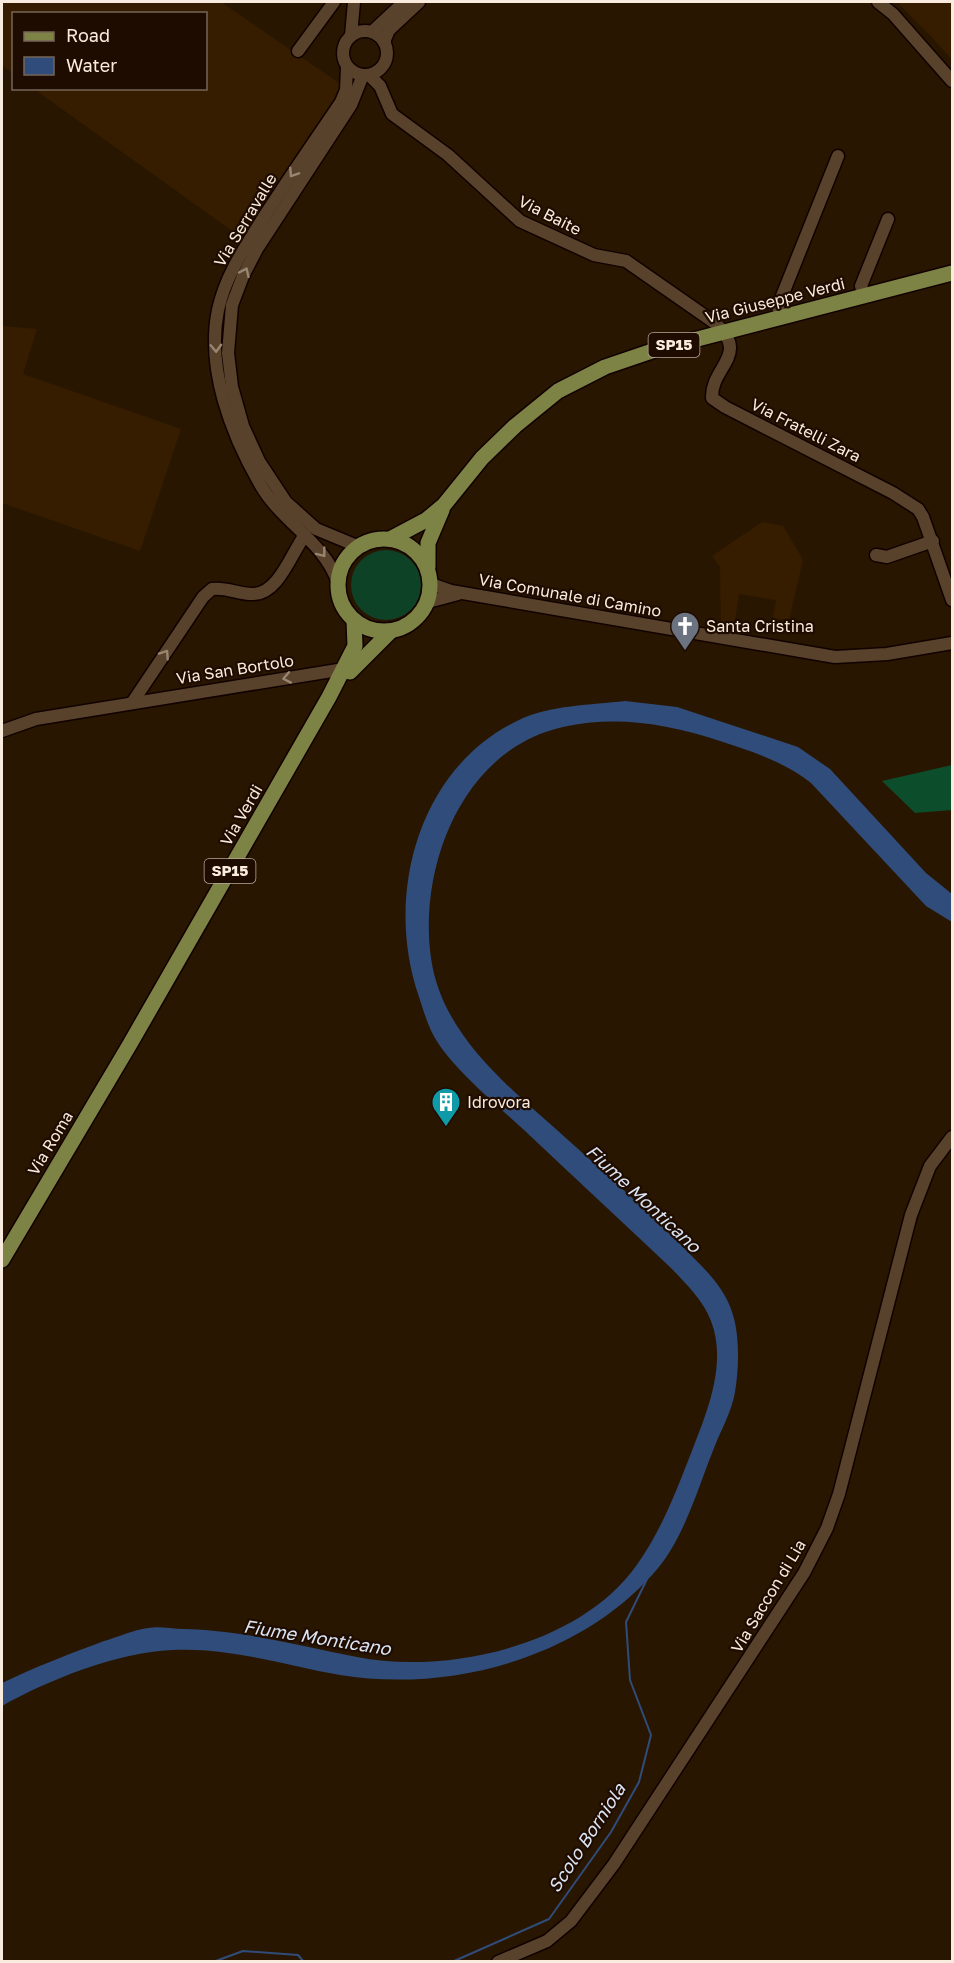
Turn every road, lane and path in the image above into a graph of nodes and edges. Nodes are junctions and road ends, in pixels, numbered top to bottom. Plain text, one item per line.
1 (334, 2) edge
2 (356, 2) edge
3 (404, 2) edge
4 (418, 2) edge
5 (878, 2) edge
6 (888, 2) edge
7 (369, 31) junction
8 (351, 36) junction
9 (384, 42) junction
10 (298, 51) dead end
11 (347, 67) junction
12 (382, 67) junction
13 (952, 70) edge
14 (366, 75) junction
15 (952, 81) edge
16 (384, 96) junction
17 (838, 156) dead end
18 (888, 219) dead end
19 (952, 273) edge
20 (864, 296) junction
21 (780, 317) junction
22 (725, 331) junction
23 (444, 504) junction
24 (305, 535) junction
25 (392, 538) junction
26 (933, 541) junction
27 (357, 546) junction
28 (876, 555) dead end
29 (428, 567) junction
30 (338, 584) junction
31 (431, 584) junction
32 (465, 593) junction
33 (952, 600) edge
34 (428, 602) junction
35 (354, 620) junction
36 (391, 631) junction
37 (952, 644) edge
38 (344, 669) junction
39 (329, 697) junction
40 (132, 703) junction
41 (2, 731) edge
42 (130, 1044) joint
43 (952, 1137) edge
44 (2, 1260) edge
45 (498, 1962) edge

1 - 10 street
2 - 7 street
2 - 8 street
3 - 7 street
4 - 9 street
5 - 15 street
6 - 13 street
7 - 8 street
7 - 9 street
8 - 11 street
9 - 12 street
11 - 14 street
11 -> 24 street, Via Serravalle
12 - 14 street
12 - 16 street
14 - 16 street, Via Baite
27 -> 14 street, Via Serravalle
16 - 22 street, Via Baite
17 - 21 street
18 - 20 street
19 - 20 main road, Via Giuseppe Verdi / SP15
20 - 21 main road, Via Giuseppe Verdi / SP15
21 - 22 main road, Via Giuseppe Verdi / SP15
22 - 23 main road, Via Giuseppe Verdi / SP15
22 - 26 street, Via Fratelli Zara
23 - 25 main road, SP15
23 - 29 main road, SP15
24 -> 30 street, Via Serravalle
40 -> 24 street, Via San Bortolo
25 - 27 main road, SP15
25 - 29 main road
26 - 28 street
26 - 33 street, Via Fratelli Zara
27 - 30 main road
29 - 31 main road, SP15
30 - 35 main road, SP15
31 - 32 street, Via Comunale di Camino
31 - 34 main road, SP15
32 - 34 street, Via Comunale di Camino
32 - 37 street, Via Comunale di Camino
34 - 36 main road, SP15
35 - 36 main road
35 - 38 main road, SP15
36 - 39 main road, SP15
38 - 39 main road, SP15
38 -> 40 street, Via San Bortolo
39 - 42 main road, Via Verdi / SP15
40 - 41 street, Via San Bortolo
42 - 44 main road, Via Roma / SP15
43 - 45 street, Via Saccon di Lia

